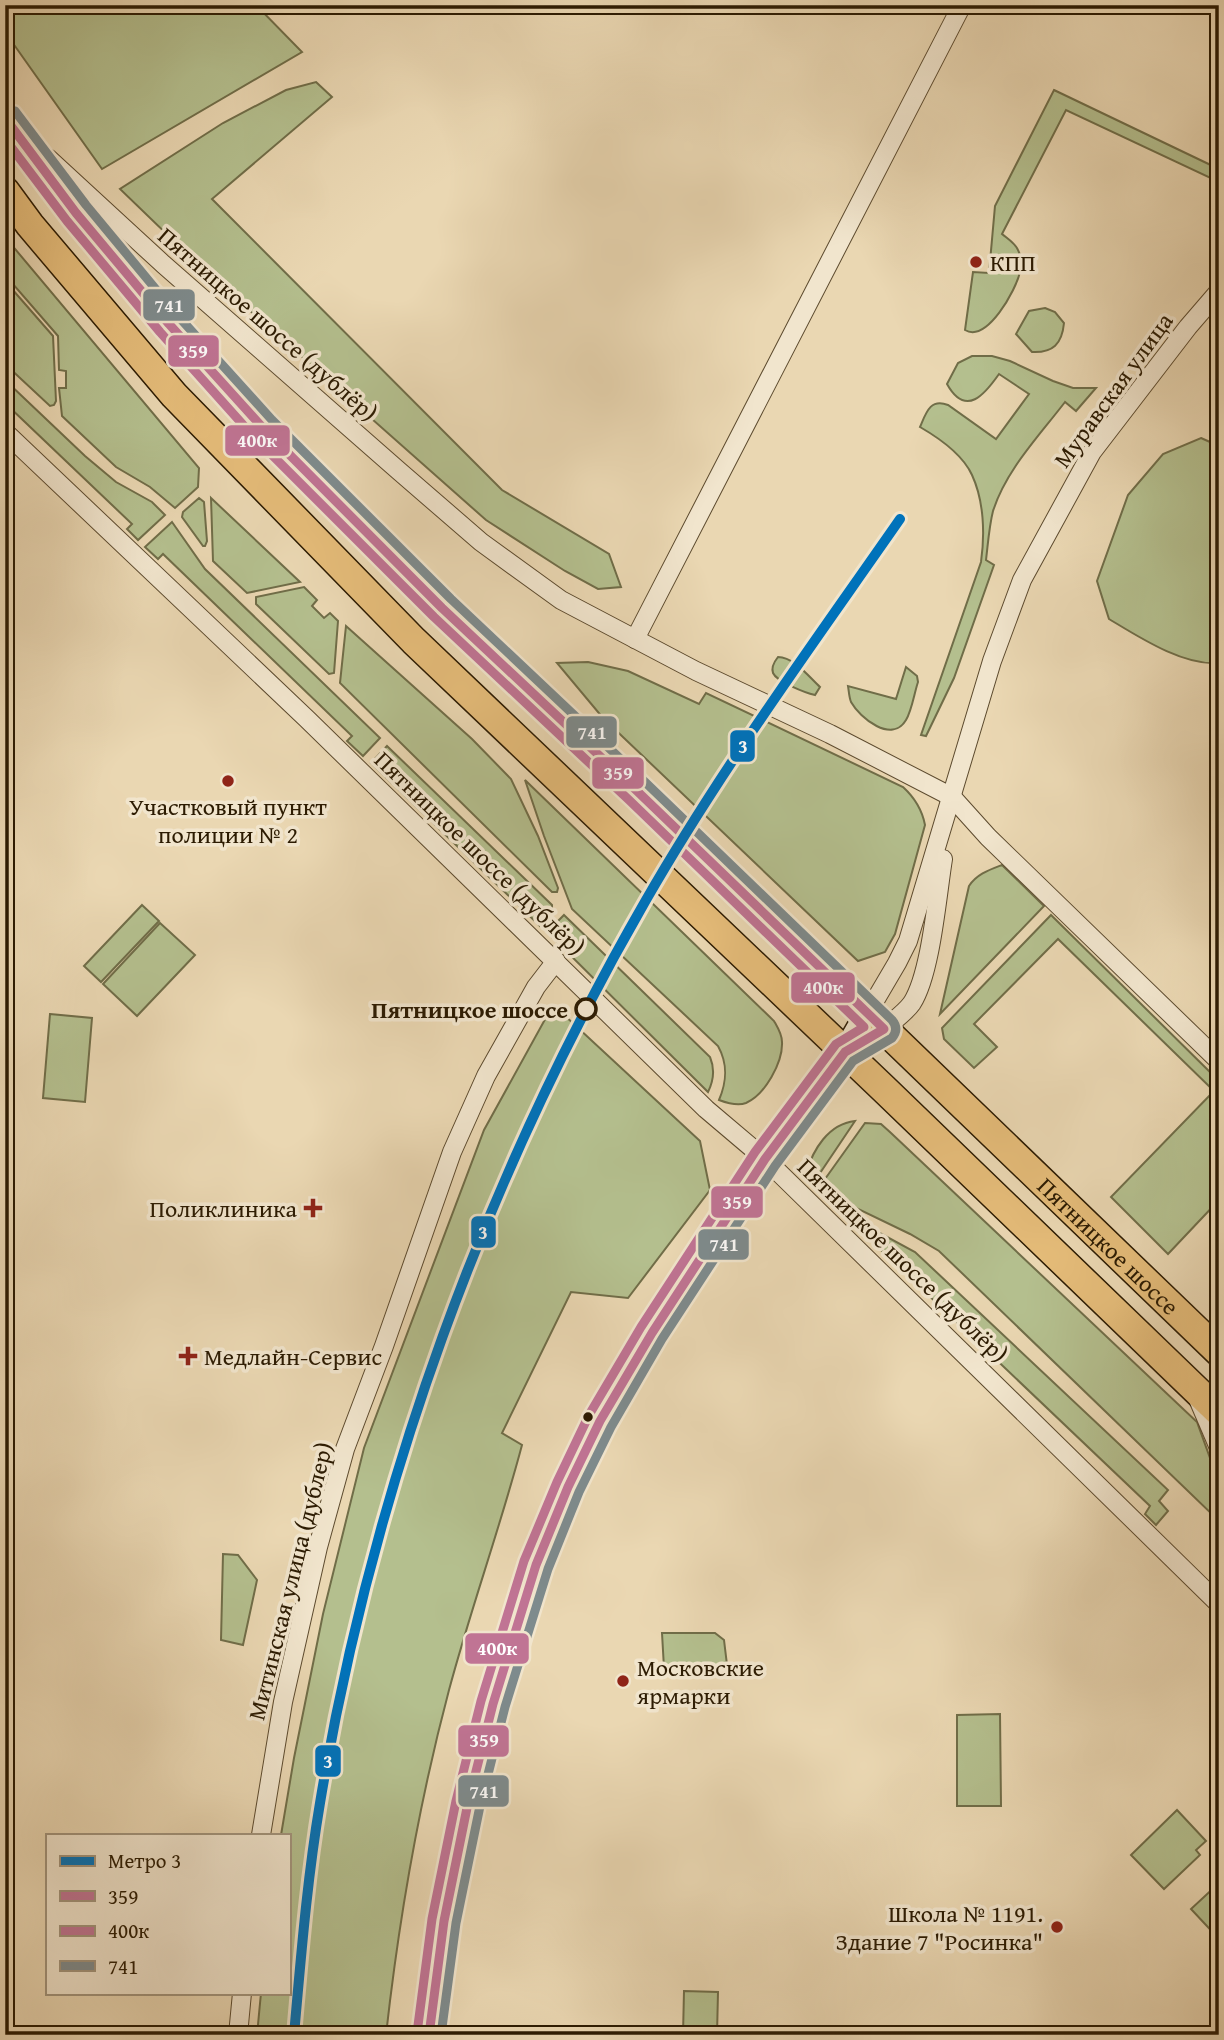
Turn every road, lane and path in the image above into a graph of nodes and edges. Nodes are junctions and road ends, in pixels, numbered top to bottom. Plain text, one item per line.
1 (962, 5) edge
2 (5, 118) edge
3 (5, 191) edge
4 (1219, 291) edge
5 (5, 432) edge
6 (635, 639) junction
7 (952, 797) junction
8 (556, 961) junction
9 (875, 1021) junction
10 (845, 1052) junction
11 (1219, 1061) edge
12 (765, 1159) junction
13 (1219, 1352) edge
14 (1192, 1386) junction
15 (1219, 1412) edge
16 (1219, 1448) edge
17 (1219, 1604) edge
18 (261, 1834) edge
19 (242, 1994) edge
20 (237, 2035) edge
21 (429, 2035) edge

1 - 6 street
2 - 6 street, Пятницкое шоссе (дублёр)
2 - 9 main road, Пятницкое шоссе
3 - 10 main road, Пятницкое шоссе
4 - 7 street, Муравская улица
5 - 8 street, Пятницкое шоссе (дублёр)
6 - 7 street, Пятницкое шоссе (дублёр)
7 - 9 street, Муравская улица
7 - 9 street, Муравская улица
7 - 11 street, Пятницкое шоссе (дублёр)
8 - 12 street, Пятницкое шоссе (дублёр)
8 - 18 street, Митинская улица (дублер)
9 - 10 main road
9 - 13 main road, Пятницкое шоссе
10 - 12 main road
10 - 14 main road, Пятницкое шоссе
12 - 17 street, Пятницкое шоссе (дублёр)
12 - 21 main road
14 - 15 main road, Пятницкое шоссе
14 - 16 street
19 - 20 street

